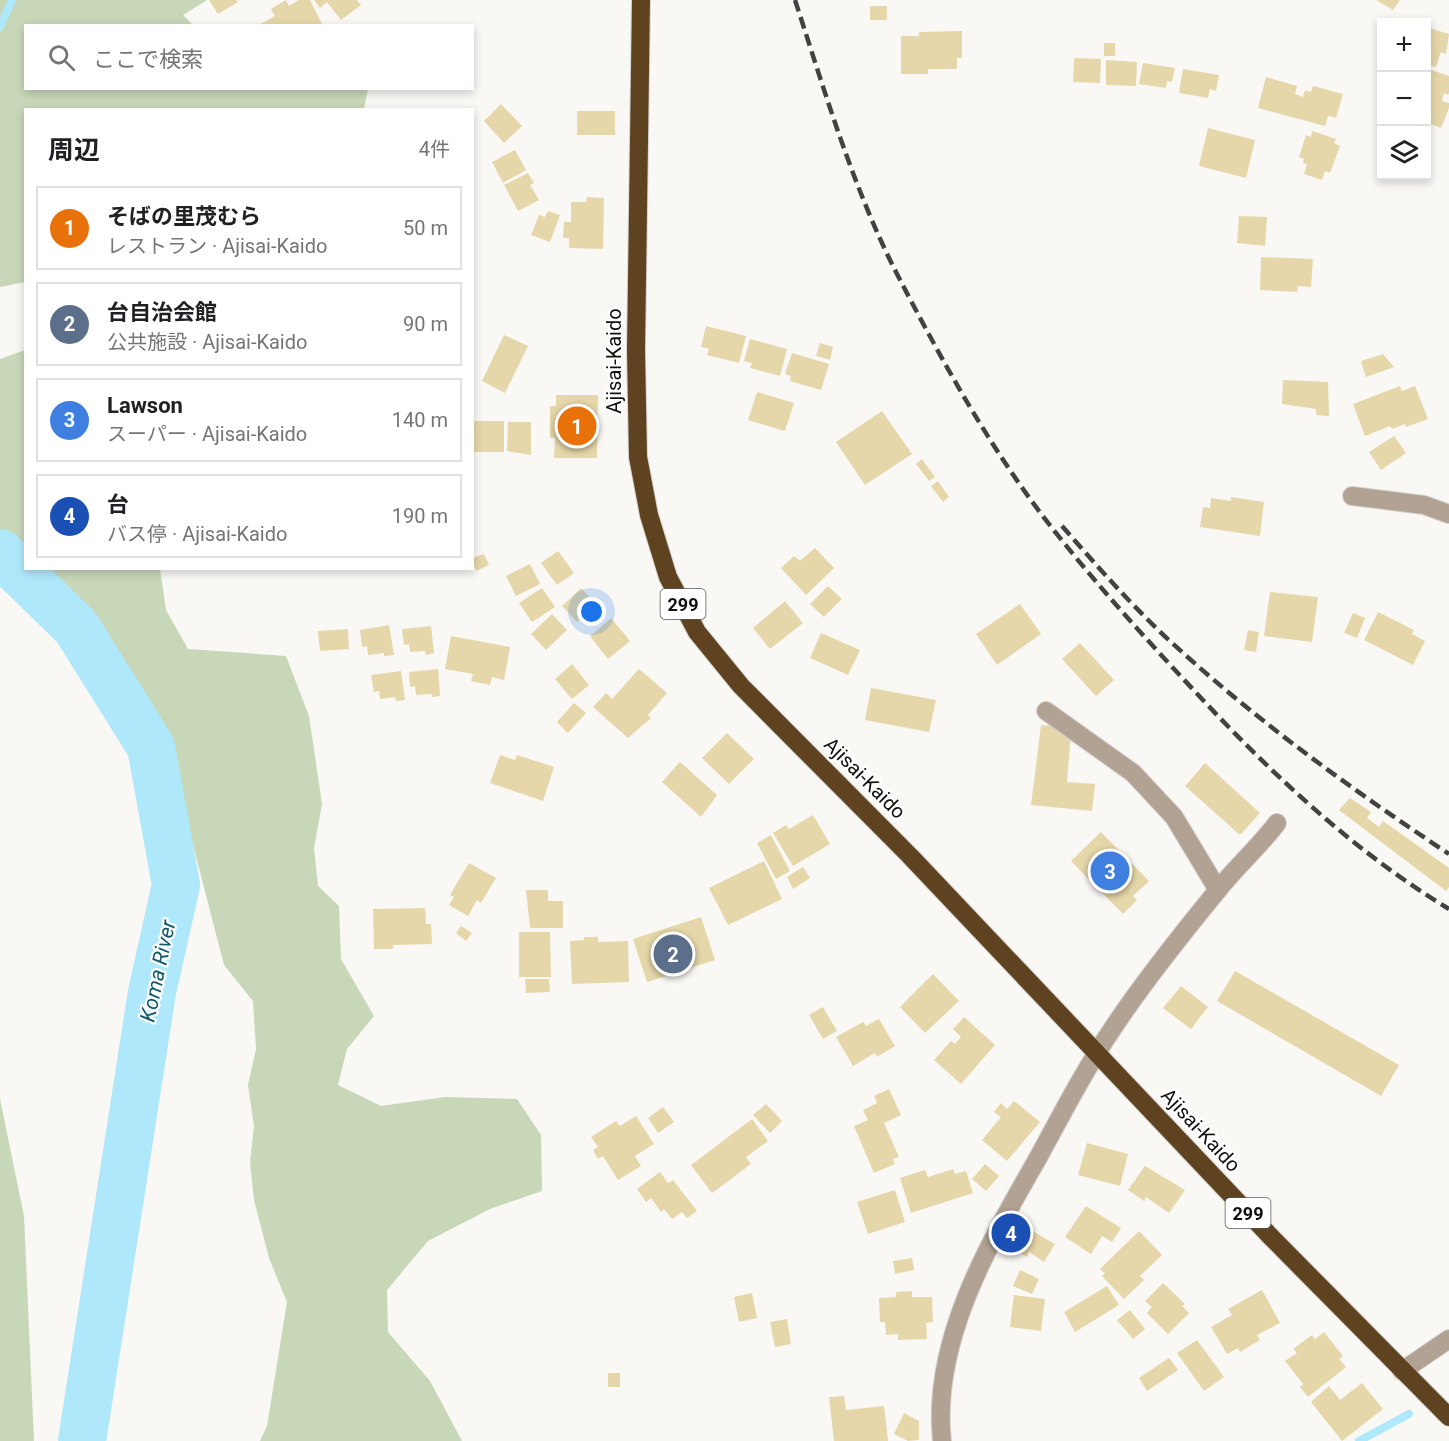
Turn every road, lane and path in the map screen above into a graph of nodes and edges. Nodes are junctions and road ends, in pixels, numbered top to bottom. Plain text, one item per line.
1 (641, 0) edge
2 (1352, 496) dead end
3 (1449, 514) edge
4 (1047, 711) dead end
5 (1277, 823) dead end
6 (1218, 890) junction
7 (1097, 1052) junction
8 (1449, 1339) edge
9 (1402, 1371) junction
10 (1449, 1417) edge
11 (942, 1441) edge

1 - 7 highway, Ajisai-Kaido / 299
2 - 3 street
4 - 6 street
5 - 6 street
6 - 7 street
7 - 9 highway, Ajisai-Kaido / 299
7 - 11 street
8 - 9 street
9 - 10 highway, Ajisai-Kaido / 299

